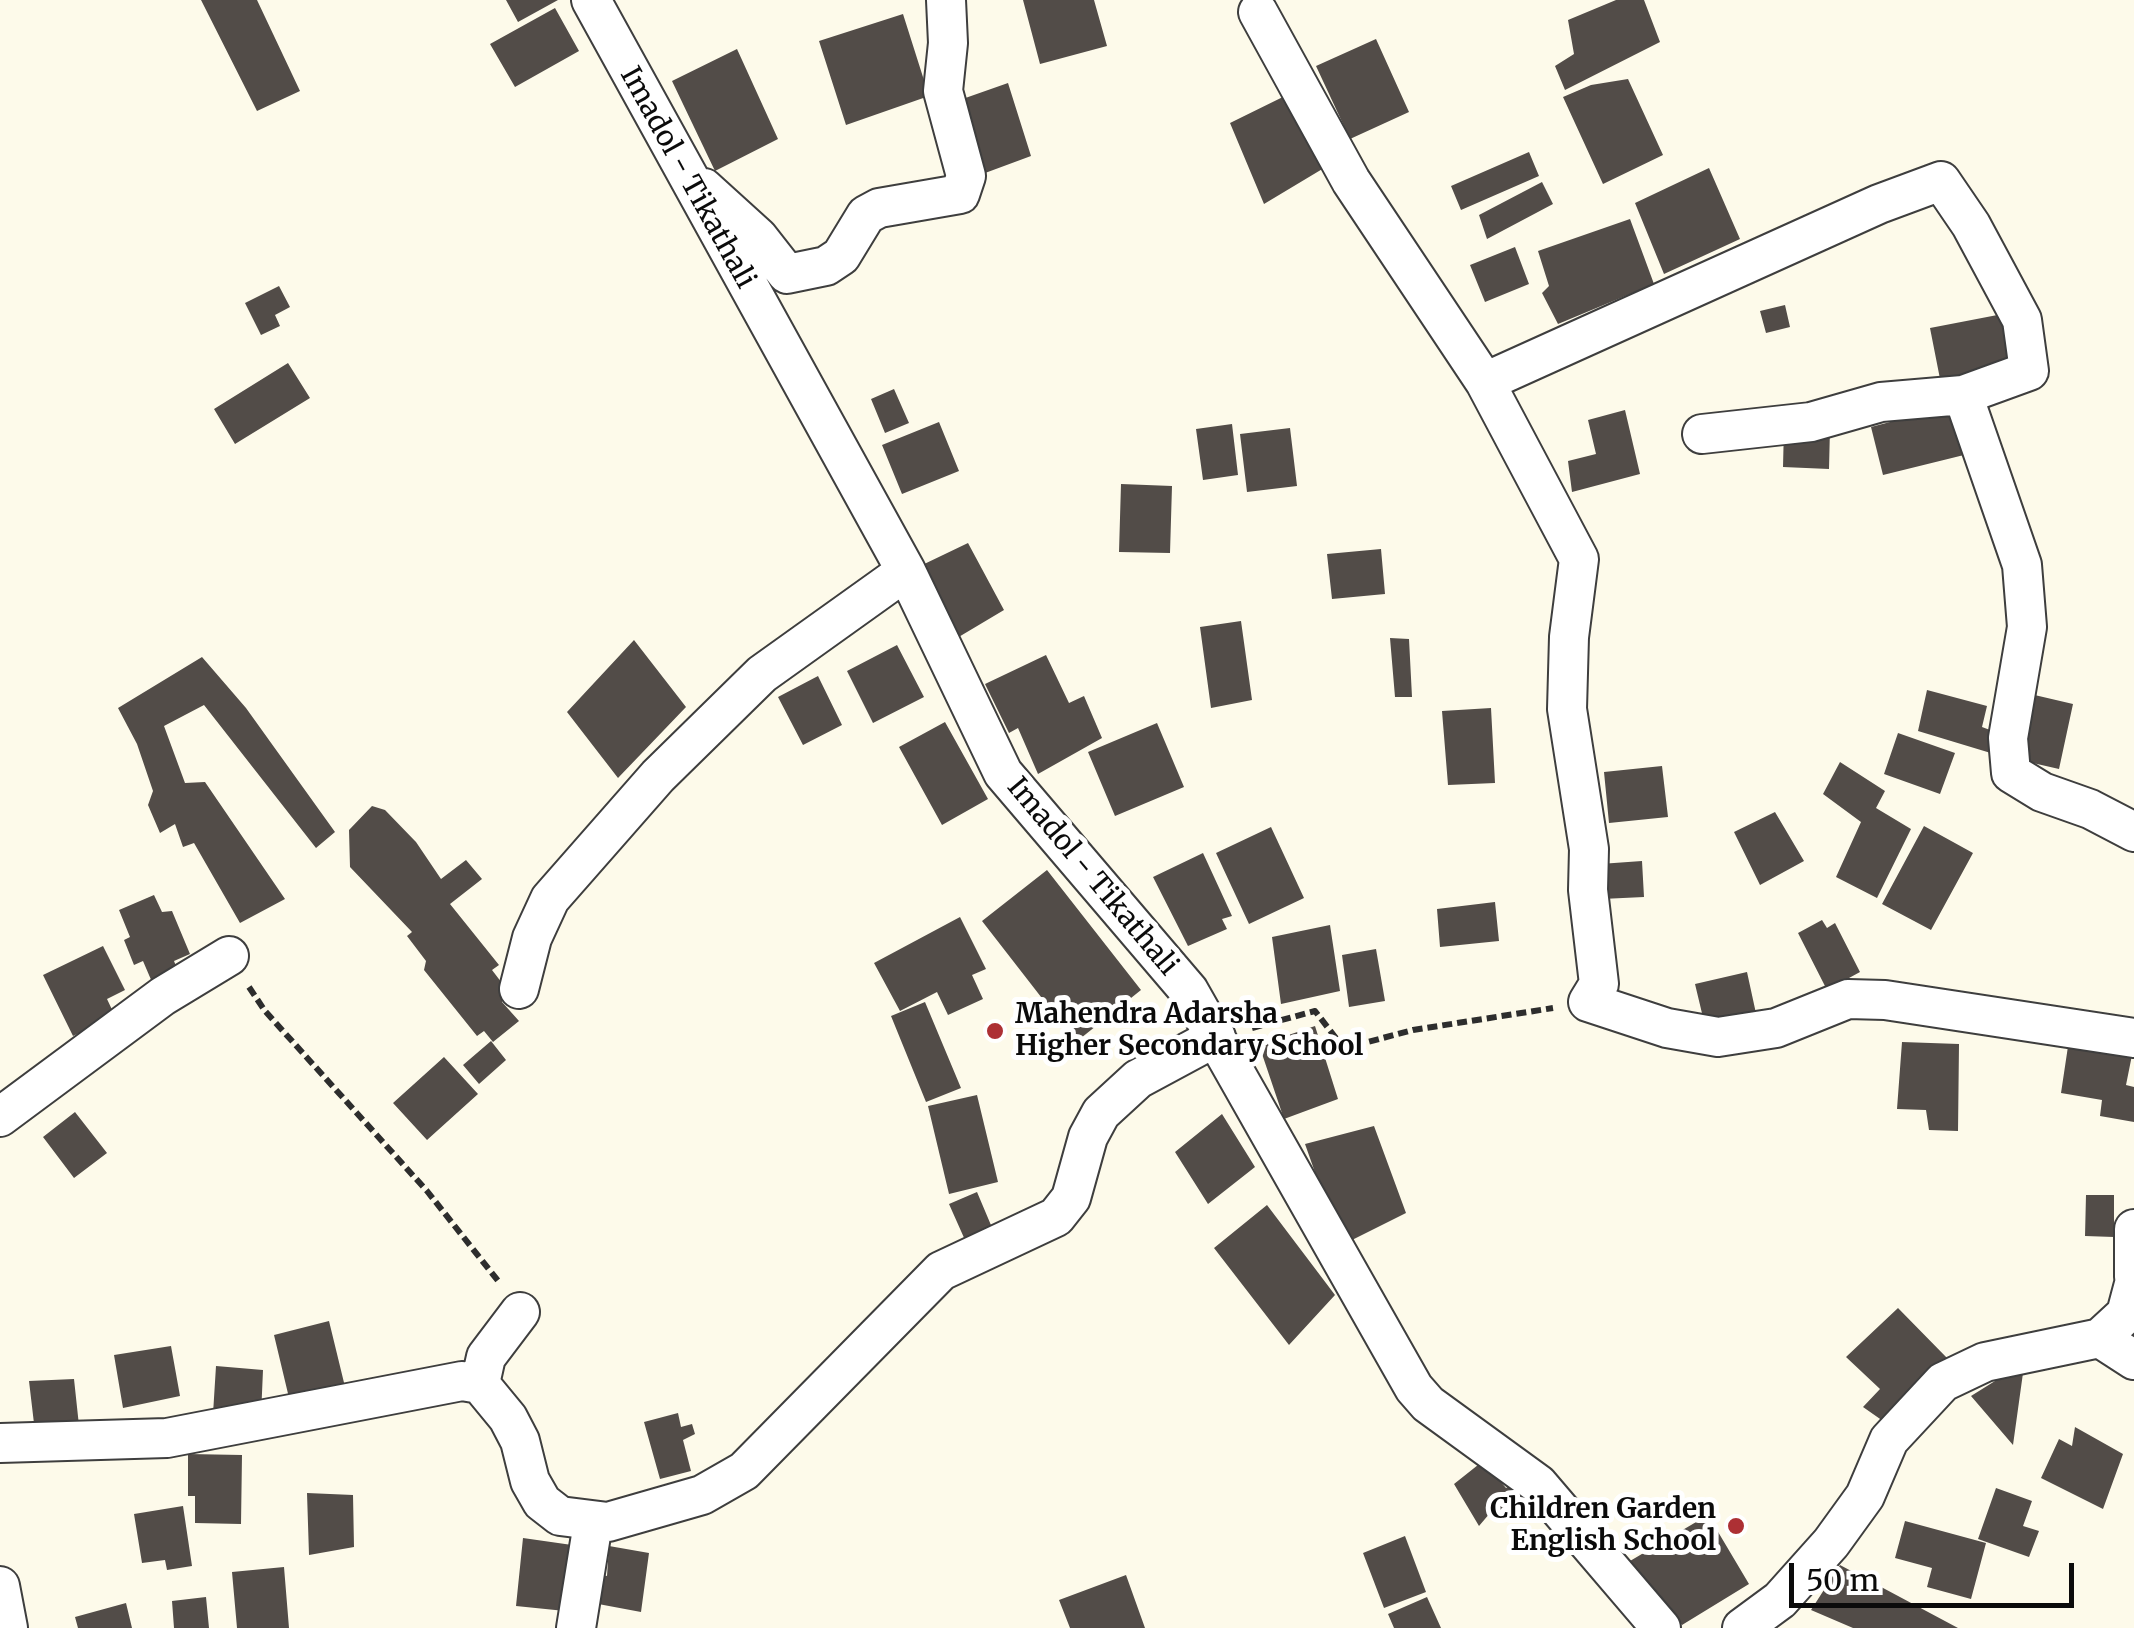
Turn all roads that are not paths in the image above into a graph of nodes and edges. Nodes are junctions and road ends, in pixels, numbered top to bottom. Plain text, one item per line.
1 (590, 0) edge
2 (946, 0) edge
3 (1258, 12) dead end
4 (680, 167) junction
5 (1485, 382) junction
6 (1963, 395) junction
7 (1702, 434) dead end
8 (906, 571) junction
9 (2134, 832) edge
10 (229, 956) road end
11 (519, 989) dead end
12 (1216, 1037) junction
13 (2134, 1038) edge
14 (0, 1117) edge
15 (2134, 1230) edge
16 (2134, 1280) edge
17 (520, 1312) road end
18 (2100, 1338) junction
19 (2134, 1360) edge
20 (480, 1384) junction
21 (0, 1443) edge
22 (593, 1523) junction
23 (0, 1586) edge
24 (8, 1628) edge
25 (576, 1628) edge
26 (1661, 1628) edge
27 (1742, 1628) edge

1 - 4 street, Imadol - Tikathali
2 - 4 street
3 - 5 street
4 - 8 street, Imadol - Tikathali
5 - 6 street
5 - 13 street
6 - 7 street
6 - 9 street
8 - 11 street
8 - 12 street, Imadol - Tikathali
10 - 14 street
12 - 22 street
12 - 26 street, Imadol - Tikathali
15 - 16 street
16 - 18 street
17 - 20 street
18 - 19 street
18 - 27 street
20 - 21 street
20 - 22 street
22 - 25 street
23 - 24 street

